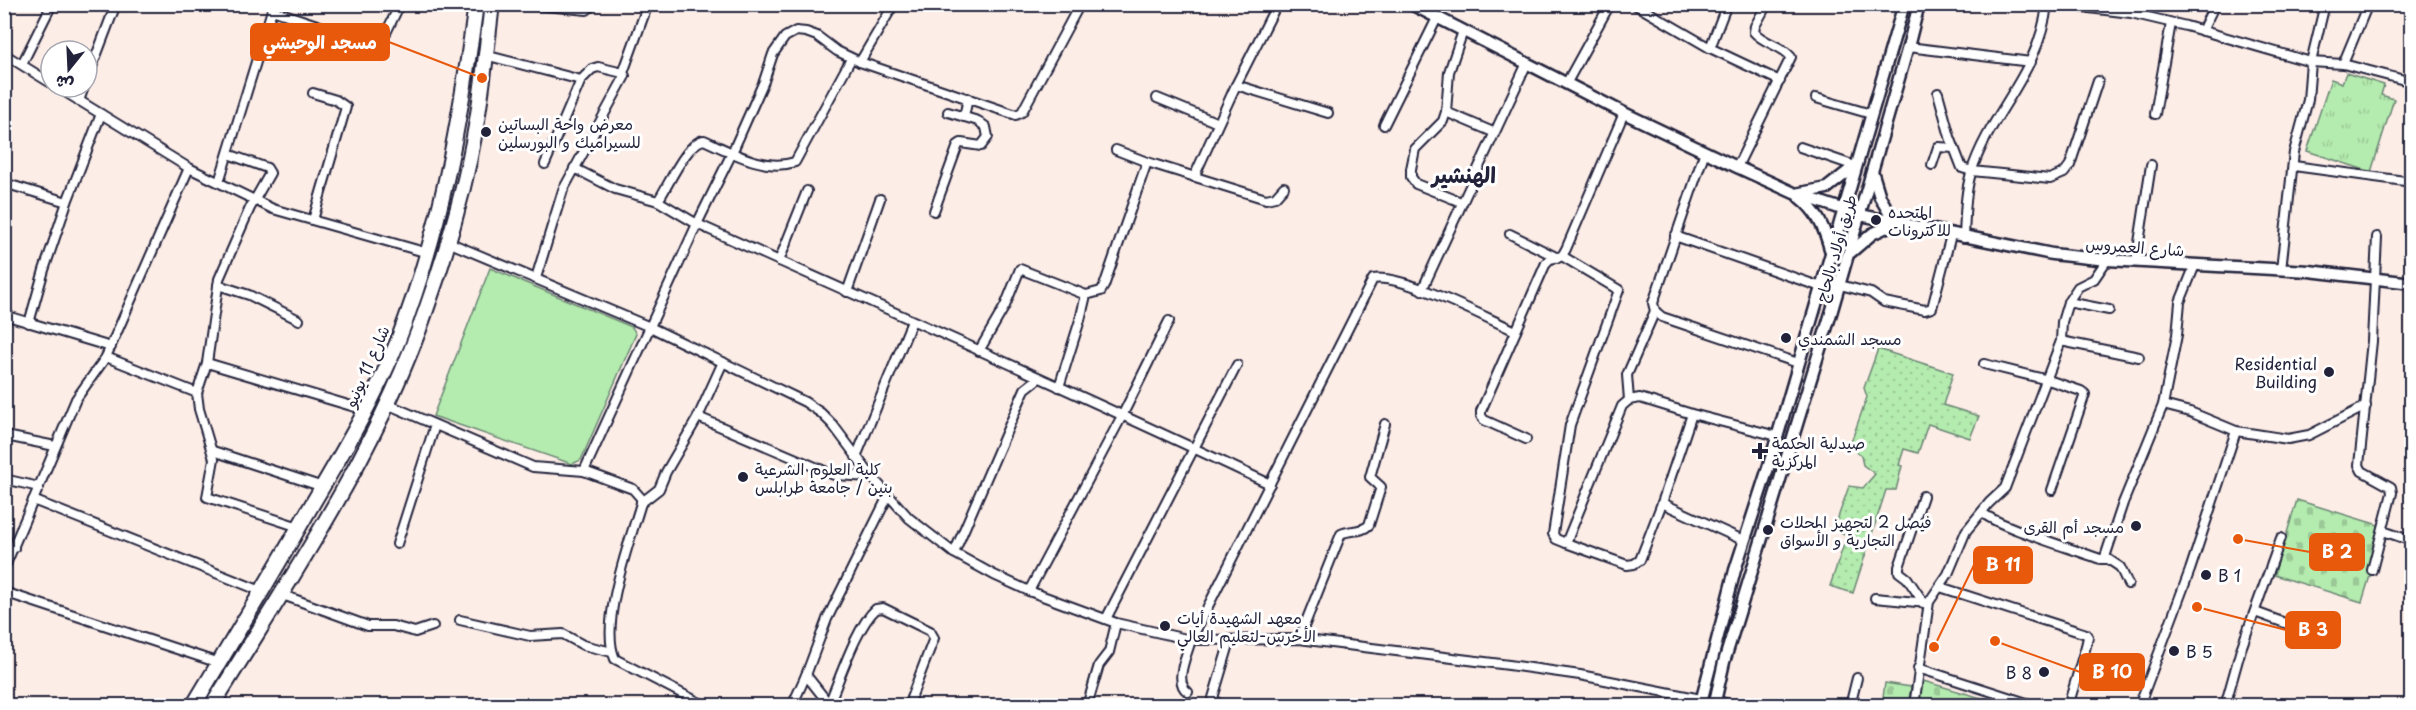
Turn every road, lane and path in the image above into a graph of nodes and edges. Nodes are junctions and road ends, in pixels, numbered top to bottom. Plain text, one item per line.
1 (52, 4) edge
2 (116, 4) edge
3 (400, 4) edge
4 (476, 4) edge
5 (492, 4) edge
6 (525, 4) edge
7 (592, 4) edge
8 (648, 4) edge
9 (894, 4) edge
10 (1080, 4) edge
11 (1277, 4) edge
12 (1411, 4) edge
13 (1610, 4) edge
14 (1634, 4) edge
15 (1716, 4) edge
16 (1767, 4) edge
17 (1904, 4) edge
18 (1918, 4) edge
19 (2047, 4) edge
20 (2055, 4) edge
21 (2135, 4) edge
22 (2215, 4) edge
23 (2325, 4) edge
24 (2368, 4) edge
25 (1726, 7) edge
26 (2131, 13) junction
27 (1437, 18) junction
28 (2171, 23) junction
29 (2202, 31) junction
30 (1462, 32) junction
31 (1908, 47) junction
32 (1710, 48) junction
33 (99, 49) edge
34 (4, 54) edge
35 (485, 56) junction
36 (851, 59) junction
37 (2031, 62) junction
38 (2311, 62) junction
39 (860, 63) junction
40 (1527, 63) junction
41 (22, 64) junction
42 (2343, 64) junction
43 (623, 73) junction
44 (39, 75) edge
45 (580, 80) junction
46 (1780, 81) junction
47 (2098, 81) dead end
48 (2412, 82) edge
49 (1566, 84) junction
50 (1236, 85) junction
51 (313, 93) dead end
52 (1938, 93) dead end
53 (968, 98) junction
54 (1157, 98) dead end
55 (1815, 98) dead end
56 (76, 99) edge
57 (79, 101) joint
58 (948, 112) dead end
59 (1446, 112) junction
60 (1328, 113) dead end
61 (1624, 113) junction
62 (101, 114) junction
63 (1871, 114) junction
64 (2155, 114) dead end
65 (964, 117) junction
66 (1218, 123) junction
67 (1384, 125) dead end
68 (1493, 132) junction
69 (1800, 147) dead end
70 (454, 148) junction
71 (1954, 148) junction
72 (1116, 150) dead end
73 (471, 151) junction
74 (1705, 151) junction
75 (732, 153) junction
76 (228, 154) junction
77 (1147, 162) junction
78 (545, 164) dead end
79 (1932, 165) dead end
80 (2151, 165) dead end
81 (1737, 166) junction
82 (1855, 166) junction
83 (2294, 166) junction
84 (189, 168) junction
85 (574, 168) junction
86 (1872, 170) junction
87 (1972, 171) junction
88 (1194, 177) junction
89 (219, 182) junction
90 (2412, 182) edge
91 (4, 183) edge
92 (1284, 187) dead end
93 (807, 191) dead end
94 (1794, 193) junction
95 (880, 199) dead end
96 (255, 200) junction
97 (658, 201) junction
98 (68, 202) junction
99 (1461, 202) junction
100 (1842, 209) junction
101 (934, 211) dead end
102 (1860, 215) junction
103 (313, 220) junction
104 (1895, 223) junction
105 (697, 224) junction
106 (1510, 234) dead end
107 (1951, 235) junction
108 (1676, 236) junction
109 (2377, 237) dead end
110 (1964, 238) junction
111 (448, 242) junction
112 (1830, 250) junction
113 (428, 253) junction
114 (1848, 255) junction
115 (1560, 257) junction
116 (2107, 260) junction
117 (779, 261) junction
118 (2136, 262) junction
119 (2195, 265) junction
120 (2281, 270) junction
121 (536, 279) junction
122 (2376, 279) junction
123 (2412, 283) edge
124 (218, 285) junction
125 (1840, 285) junction
126 (1821, 287) junction
127 (1422, 290) junction
128 (847, 291) junction
129 (1086, 295) junction
130 (2068, 302) junction
131 (2109, 310) dead end
132 (1655, 311) junction
133 (4, 315) edge
134 (299, 320) dead end
135 (912, 321) junction
136 (1169, 321) dead end
137 (29, 323) junction
138 (650, 327) junction
139 (1516, 332) junction
140 (2061, 341) junction
141 (111, 347) junction
142 (979, 351) junction
143 (106, 357) junction
144 (2139, 357) dead end
145 (723, 362) junction
146 (207, 363) junction
147 (1798, 363) junction
148 (1984, 364) dead end
149 (1237, 365) dead end
150 (1039, 378) junction
151 (2048, 380) junction
152 (1059, 387) junction
153 (197, 393) junction
154 (1629, 399) junction
155 (387, 404) junction
156 (2163, 405) junction
157 (2366, 406) junction
158 (366, 410) junction
159 (1123, 414) junction
160 (1692, 414) junction
161 (698, 417) junction
162 (1385, 424) dead end
163 (435, 425) junction
164 (2236, 431) junction
165 (6, 436) dead end
166 (1777, 436) junction
167 (1526, 440) dead end
168 (56, 446) junction
169 (1195, 448) junction
170 (213, 451) junction
171 (856, 457) junction
172 (585, 471) junction
173 (872, 477) junction
174 (4, 479) edge
175 (1270, 484) junction
176 (39, 487) junction
177 (323, 487) junction
178 (2052, 490) dead end
179 (888, 496) junction
180 (1923, 496) dead end
181 (33, 500) junction
182 (641, 503) junction
183 (1662, 503) junction
184 (1982, 512) junction
185 (299, 527) junction
186 (2383, 531) junction
187 (2281, 538) dead end
188 (1745, 541) junction
189 (2412, 542) edge
190 (1566, 543) junction
191 (397, 544) dead end
192 (4, 546) edge
193 (14, 548) junction
194 (285, 552) junction
195 (954, 553) junction
196 (2105, 557) junction
197 (301, 560) junction
198 (4, 569) edge
199 (2372, 570) dead end
200 (2128, 584) dead end
201 (1940, 587) junction
202 (261, 591) junction
203 (1029, 591) junction
204 (4, 592) edge
205 (280, 594) junction
206 (1875, 598) dead end
207 (1926, 603) junction
208 (2255, 612) junction
209 (1106, 619) junction
210 (460, 620) dead end
211 (1116, 623) junction
212 (433, 626) dead end
213 (1299, 639) junction
214 (1191, 640) junction
215 (1230, 641) junction
216 (2334, 641) dead end
217 (612, 652) junction
218 (219, 663) junction
219 (1918, 668) junction
220 (806, 675) junction
221 (1857, 678) dead end
222 (1188, 692) dead end
223 (1701, 702) edge
224 (1715, 703) edge
225 (193, 705) edge
226 (212, 705) edge
227 (706, 705) edge
228 (792, 705) edge
229 (829, 705) edge
230 (908, 705) edge
231 (1087, 705) edge
232 (1220, 705) edge
233 (1735, 705) edge
234 (1850, 705) edge
235 (1914, 705) edge
236 (2036, 705) edge
237 (2068, 705) edge
238 (2139, 705) edge
239 (2225, 705) edge

1 - 41 street
2 - 33 street
3 - 76 street
4 - 70 highway, شارع 11 يونيو
5 - 35 highway, شارع 11 يونيو
6 - 7 street
8 - 43 street
9 - 39 street
10 - 53 street
11 - 50 street
12 - 27 main road
13 - 49 street
14 - 32 street
15 - 25 street
16 - 46 street
17 - 63 main road, طريق أولاد بالحاج
18 - 31 main road, طريق أولاد بالحاج
19 - 37 street
20 - 26 street
21 - 26 street
22 - 29 street
23 - 38 street
24 - 42 street
25 - 32 street
26 - 28 street
27 - 30 main road
27 - 67 street
28 - 29 street
28 - 64 street
29 - 38 street
30 - 40 main road
30 - 59 street
31 - 37 street
31 - 86 main road, طريق أولاد بالحاج
32 - 46 street
34 - 41 street
35 - 45 street
35 - 73 highway, شارع 11 يونيو
36 - 39 street
36 - 75 street
36 - 75 street
37 - 87 street
38 - 42 street
38 - 83 street
39 - 53 street
40 - 49 main road
40 - 68 street
41 - 44 street
42 - 48 street
43 - 45 street
43 - 85 street
45 - 78 street
46 - 81 street
47 - 87 street
49 - 61 main road
50 - 60 street
50 - 66 street
51 - 103 street
52 - 71 street
53 - 65 street
54 - 66 street
55 - 63 street
56 - 57 street
57 - 62 street
58 - 65 street
59 - 68 street
59 - 99 street
61 - 74 main road
61 - 115 street
62 - 84 street
62 - 98 street
63 - 82 main road, طريق أولاد بالحاج
65 - 101 street
66 - 88 street
68 - 99 street
69 - 82 street
70 - 73 highway
70 - 113 highway, شارع 11 يونيو
71 - 79 street
71 - 87 street
72 - 77 street
73 - 111 highway, شارع 11 يونيو
74 - 81 main road
74 - 108 street
75 - 97 street
75 - 105 street
76 - 89 street
76 - 96 street
77 - 88 street
77 - 129 street
80 - 118 street
81 - 94 main road
82 - 94 main road
82 - 100 main road, طريق أولاد بالحاج
83 - 90 street
83 - 120 street
84 - 89 street
84 - 141 street
85 - 97 street
85 - 121 street
86 - 102 main road, طريق أولاد بالحاج
86 - 104 main road
87 - 110 street
88 - 92 street
89 - 96 street
91 - 98 street
93 - 117 street
94 - 100 main road, شارع العمروس
94 - 112 main road
95 - 128 street
96 - 103 street
96 - 124 street
97 - 105 street
98 - 137 street
99 - 127 street
100 - 102 main road, شارع العمروس
100 - 112 main road, طريق أولاد بالحاج
102 - 104 main road, شارع العمروس
102 - 114 main road, طريق أولاد بالحاج
103 - 113 street
104 - 107 main road, شارع العمروس
104 - 114 main road
105 - 117 street
105 - 138 street
106 - 115 street
107 - 110 main road, شارع العمروس
107 - 125 street
108 - 126 street
108 - 132 street
109 - 122 street
110 - 116 main road, شارع العمروس
111 - 121 street
111 - 155 highway, شارع 11 يونيو
112 - 126 main road, طريق أولاد بالحاج
113 - 158 highway, شارع 11 يونيو
114 - 125 main road, طريق أولاد بالحاج
115 - 139 street
115 - 190 street
116 - 118 main road, شارع العمروس
116 - 130 street
117 - 128 street
118 - 119 main road, شارع العمروس
119 - 120 main road, شارع العمروس
119 - 156 street
120 - 122 main road, شارع العمروس
121 - 138 street
122 - 123 main road, شارع العمروس
122 - 157 street
124 - 134 street
124 - 146 street
125 - 224 main road, طريق أولاد بالحاج
126 - 147 main road, طريق أولاد بالحاج
127 - 139 street
127 - 175 street
128 - 135 street
129 - 142 street
129 - 152 street
130 - 131 street
130 - 140 street
132 - 147 street
132 - 154 street
133 - 137 street
135 - 142 street
135 - 171 street
136 - 159 street
137 - 141 street
138 - 145 street
138 - 172 street
139 - 167 street
140 - 144 street
140 - 151 street
141 - 143 street
142 - 150 street
143 - 153 street
143 - 168 street
145 - 161 street
145 - 171 street
146 - 153 street
146 - 158 street
147 - 166 main road, طريق أولاد بالحاج
148 - 151 street
149 - 169 street
150 - 152 street
150 - 195 street
151 - 178 street
151 - 184 street
152 - 159 street
153 - 170 street
154 - 160 street
154 - 190 street
155 - 163 street
155 - 197 highway, شارع 11 يونيو
156 - 164 street
156 - 196 street
157 - 164 street
157 - 186 street
158 - 177 highway, شارع 11 يونيو
159 - 169 street
159 - 203 street
160 - 166 street
160 - 183 street
161 - 173 street
161 - 182 street
162 - 213 street
163 - 172 street
163 - 191 street
164 - 238 street
165 - 168 street
166 - 188 main road, طريق أولاد بالحاج
168 - 176 street
169 - 175 street
169 - 209 street
170 - 177 street
170 - 185 street
171 - 173 street
172 - 182 street
173 - 179 street
174 - 176 street
175 - 214 street
176 - 181 street
177 - 185 highway, شارع 11 يونيو
179 - 195 street
179 - 220 street
180 - 207 street
181 - 193 street
181 - 202 street
182 - 217 street
183 - 188 street
183 - 190 street
184 - 196 street
184 - 201 street
185 - 194 highway, شارع 11 يونيو
186 - 189 street
186 - 199 street
187 - 208 street
188 - 223 main road, طريق أولاد بالحاج
192 - 193 street
193 - 198 street
194 - 197 highway
194 - 202 highway, شارع 11 يونيو
195 - 203 street
196 - 200 street
197 - 205 highway, شارع 11 يونيو
201 - 207 street
201 - 237 street
202 - 218 highway, شارع 11 يونيو
203 - 209 street
204 - 218 street
205 - 212 street
205 - 226 highway, شارع 11 يونيو
206 - 207 street
207 - 219 street
208 - 216 street
208 - 239 street
209 - 211 street
210 - 217 street
211 - 214 street
211 - 231 street
213 - 215 street
213 - 223 street
214 - 215 street
214 - 222 street
215 - 232 street
217 - 227 street
218 - 225 highway, شارع 11 يونيو
219 - 235 street
219 - 236 street
220 - 228 street
220 - 229 street
221 - 234 street
224 - 233 street
229 - 230 street

